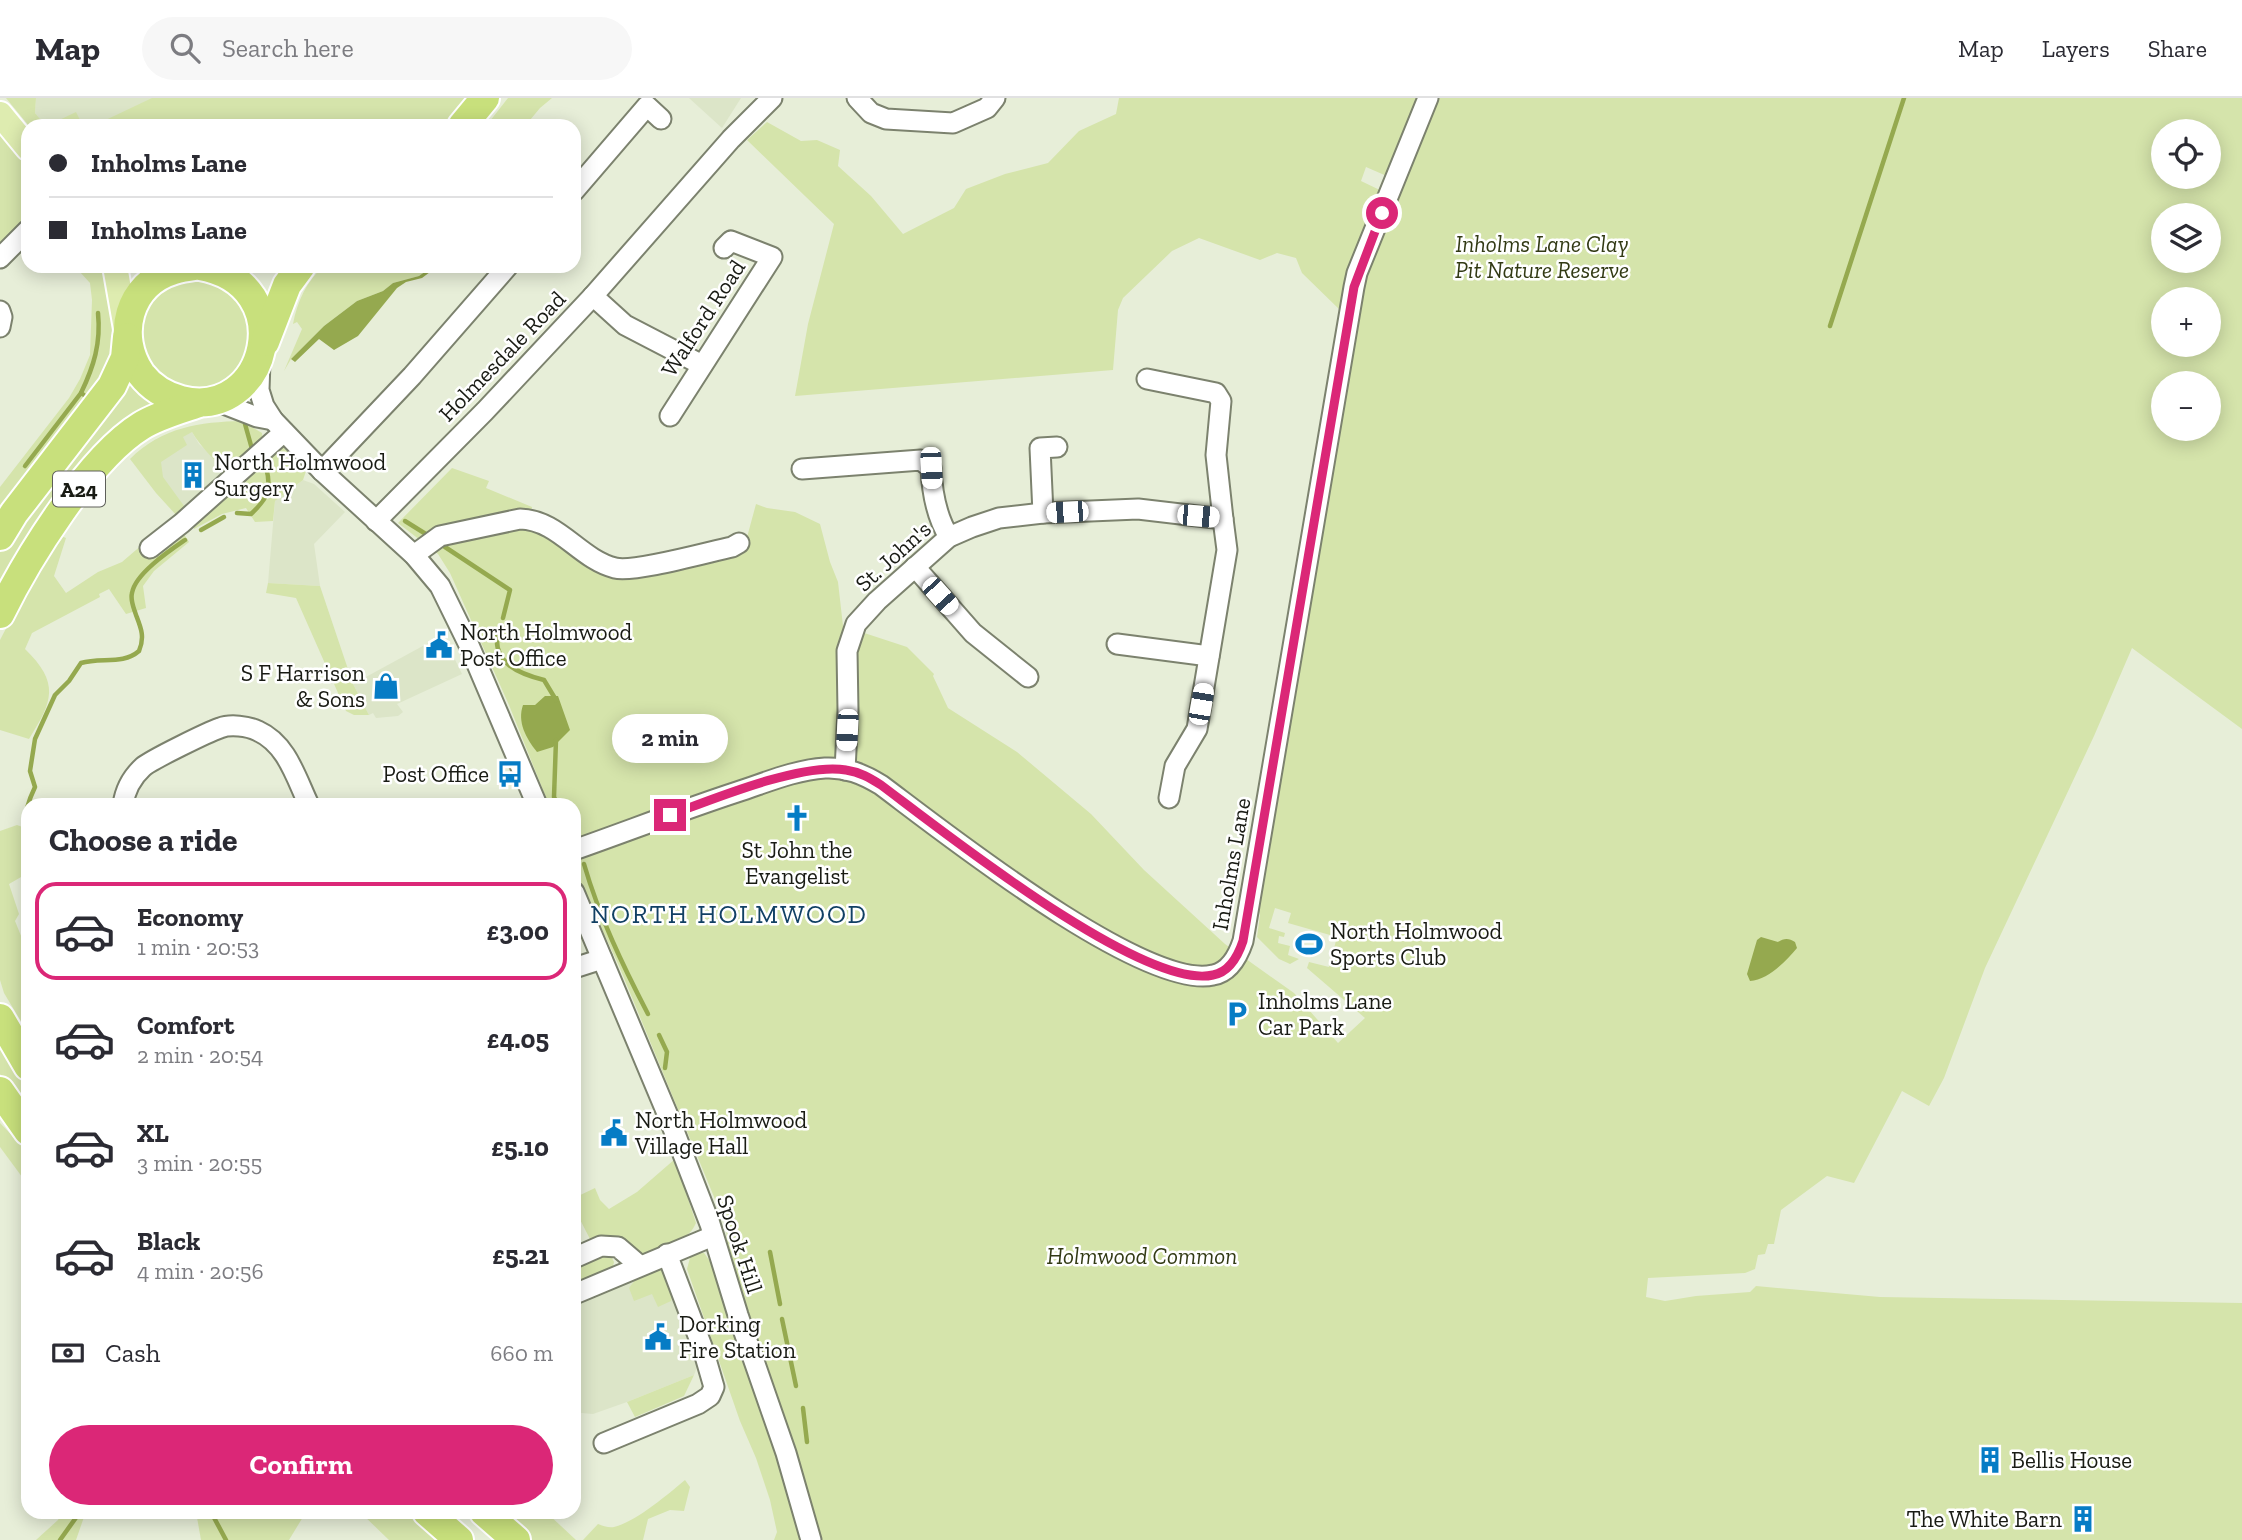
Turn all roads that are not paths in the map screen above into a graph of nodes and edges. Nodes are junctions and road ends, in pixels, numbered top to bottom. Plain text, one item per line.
1 (485, 98) edge
2 (772, 98) edge
3 (858, 98) edge
4 (995, 98) edge
5 (1428, 98) edge
6 (0, 114) edge
7 (468, 119) edge
8 (661, 119) dead end
9 (21, 140) edge
10 (581, 183) edge
11 (21, 237) edge
12 (724, 248) dead end
13 (0, 258) edge
14 (116, 273) edge
15 (168, 273) edge
16 (220, 273) edge
17 (296, 273) edge
18 (502, 273) edge
19 (593, 296) junction
20 (0, 311) edge
21 (0, 327) edge
22 (127, 333) junction
23 (260, 353) junction
24 (702, 365) junction
25 (1147, 379) dead end
26 (206, 402) junction
27 (670, 416) dead end
28 (279, 426) junction
29 (1058, 447) dead end
30 (802, 469) dead end
31 (322, 471) junction
32 (1043, 513) junction
33 (1223, 519) junction
34 (376, 521) junction
35 (0, 536) edge
36 (949, 537) junction
37 (739, 543) dead end
38 (150, 548) dead end
39 (414, 555) junction
40 (915, 567) junction
41 (0, 614) edge
42 (1117, 645) dead end
43 (1209, 656) junction
44 (1028, 677) dead end
45 (845, 769) junction
46 (125, 798) edge
47 (306, 798) edge
48 (534, 798) edge
49 (1169, 798) dead end
50 (581, 847) edge
51 (581, 909) edge
52 (599, 952) junction
53 (581, 953) edge
54 (581, 964) edge
55 (0, 1018) edge
56 (21, 1054) edge
57 (0, 1091) edge
58 (21, 1121) edge
59 (713, 1236) junction
60 (667, 1254) junction
61 (581, 1255) edge
62 (639, 1265) junction
63 (581, 1291) edge
64 (604, 1443) dead end
65 (435, 1519) edge
66 (492, 1519) edge
67 (459, 1540) edge
68 (516, 1540) edge
69 (811, 1540) edge

1 - 7 highway
2 - 19 street, Holmesdale Road
3 - 4 street
5 - 45 street, Inholms Lane
6 - 9 main road
8 - 10 street
11 - 13 street
12 - 24 street, Walford Road
14 - 22 main road
15 - 22 highway
16 - 23 highway
17 - 23 highway
18 - 31 street
19 - 24 street
19 - 34 street, Holmesdale Road
20 - 21 street
22 - 26 highway
22 - 35 highway, A24
23 - 26 highway
23 - 28 street
24 - 27 street, Walford Road
25 - 33 street
26 - 28 street
26 - 41 highway, A24
28 - 31 street
28 - 38 street
29 - 32 street
30 - 36 street
31 - 34 street
32 - 33 street, St. John's
32 - 36 street, St. John's
33 - 43 street
34 - 39 street
36 - 40 street, St. John's
37 - 39 street
39 - 48 street
40 - 44 street
40 - 45 street, St. John's
42 - 43 street
43 - 49 street
45 - 50 street, Inholms Lane
46 - 47 street
51 - 52 street, Spook Hill
52 - 53 street
52 - 54 street
52 - 59 street, Spook Hill
55 - 56 highway
57 - 58 highway
59 - 60 street
59 - 69 street, Spook Hill
60 - 62 street
60 - 64 street
61 - 62 street
62 - 63 street
65 - 67 highway
66 - 68 highway

